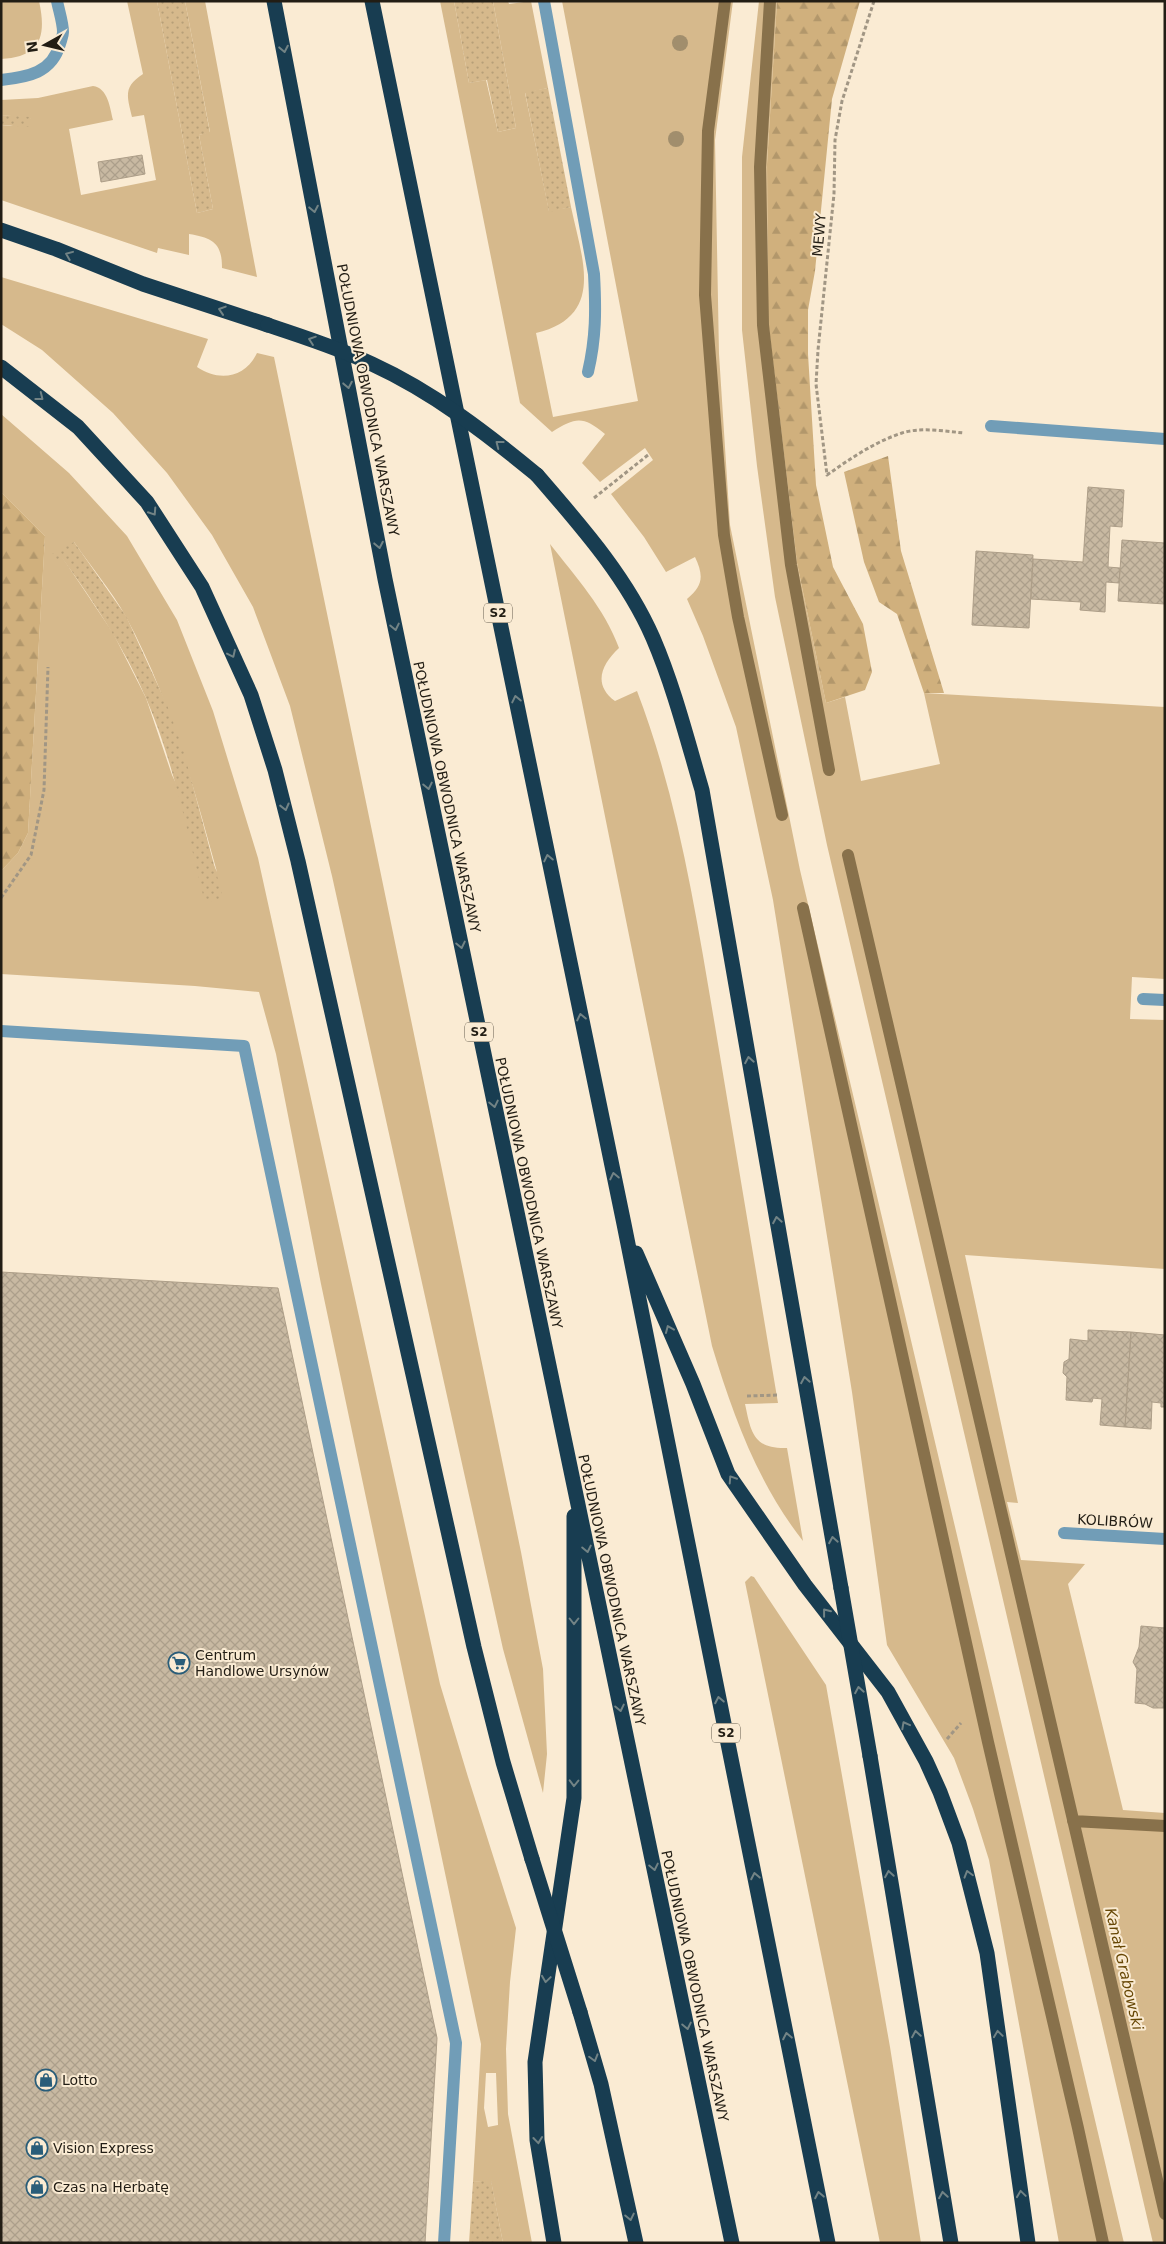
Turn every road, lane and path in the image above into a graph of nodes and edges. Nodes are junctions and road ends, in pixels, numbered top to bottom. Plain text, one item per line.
1 (57, 1) edge
2 (274, 1) edge
3 (372, 1) edge
4 (544, 1) edge
5 (874, 1) edge
6 (1, 80) edge
7 (1, 230) edge
8 (1, 367) edge
9 (588, 372) dead end
10 (992, 426) joint
11 (1165, 439) edge
12 (648, 455) dead end
13 (571, 513) junction
14 (48, 667) dead end
15 (1, 898) edge
16 (1144, 999) dead end
17 (1165, 1000) edge
18 (1, 1031) edge
19 (624, 1224) junction
20 (573, 1484) junction
21 (1064, 1533) dead end
22 (1165, 1539) edge
23 (444, 2243) edge
24 (554, 2243) edge
25 (636, 2243) edge
26 (732, 2243) edge
27 (828, 2243) edge
28 (951, 2243) edge
29 (1028, 2243) edge

1 - 6 street
2 -> 20 highway, POŁUDNIOWA OBWODNICA WARSZAWY / S2
19 -> 3 highway, S2
4 - 9 street
5 - 10 path, MEWY
13 -> 7 highway, bridge
8 -> 25 highway, bridge
10 - 11 street
12 - 13 path
28 -> 13 highway, bridge
14 - 15 path
16 - 17 street
18 - 23 street
27 -> 19 highway, S2
29 -> 19 highway
20 -> 24 highway
20 -> 26 highway, POŁUDNIOWA OBWODNICA WARSZAWY / S2
21 - 22 street, KOLIBRÓW

